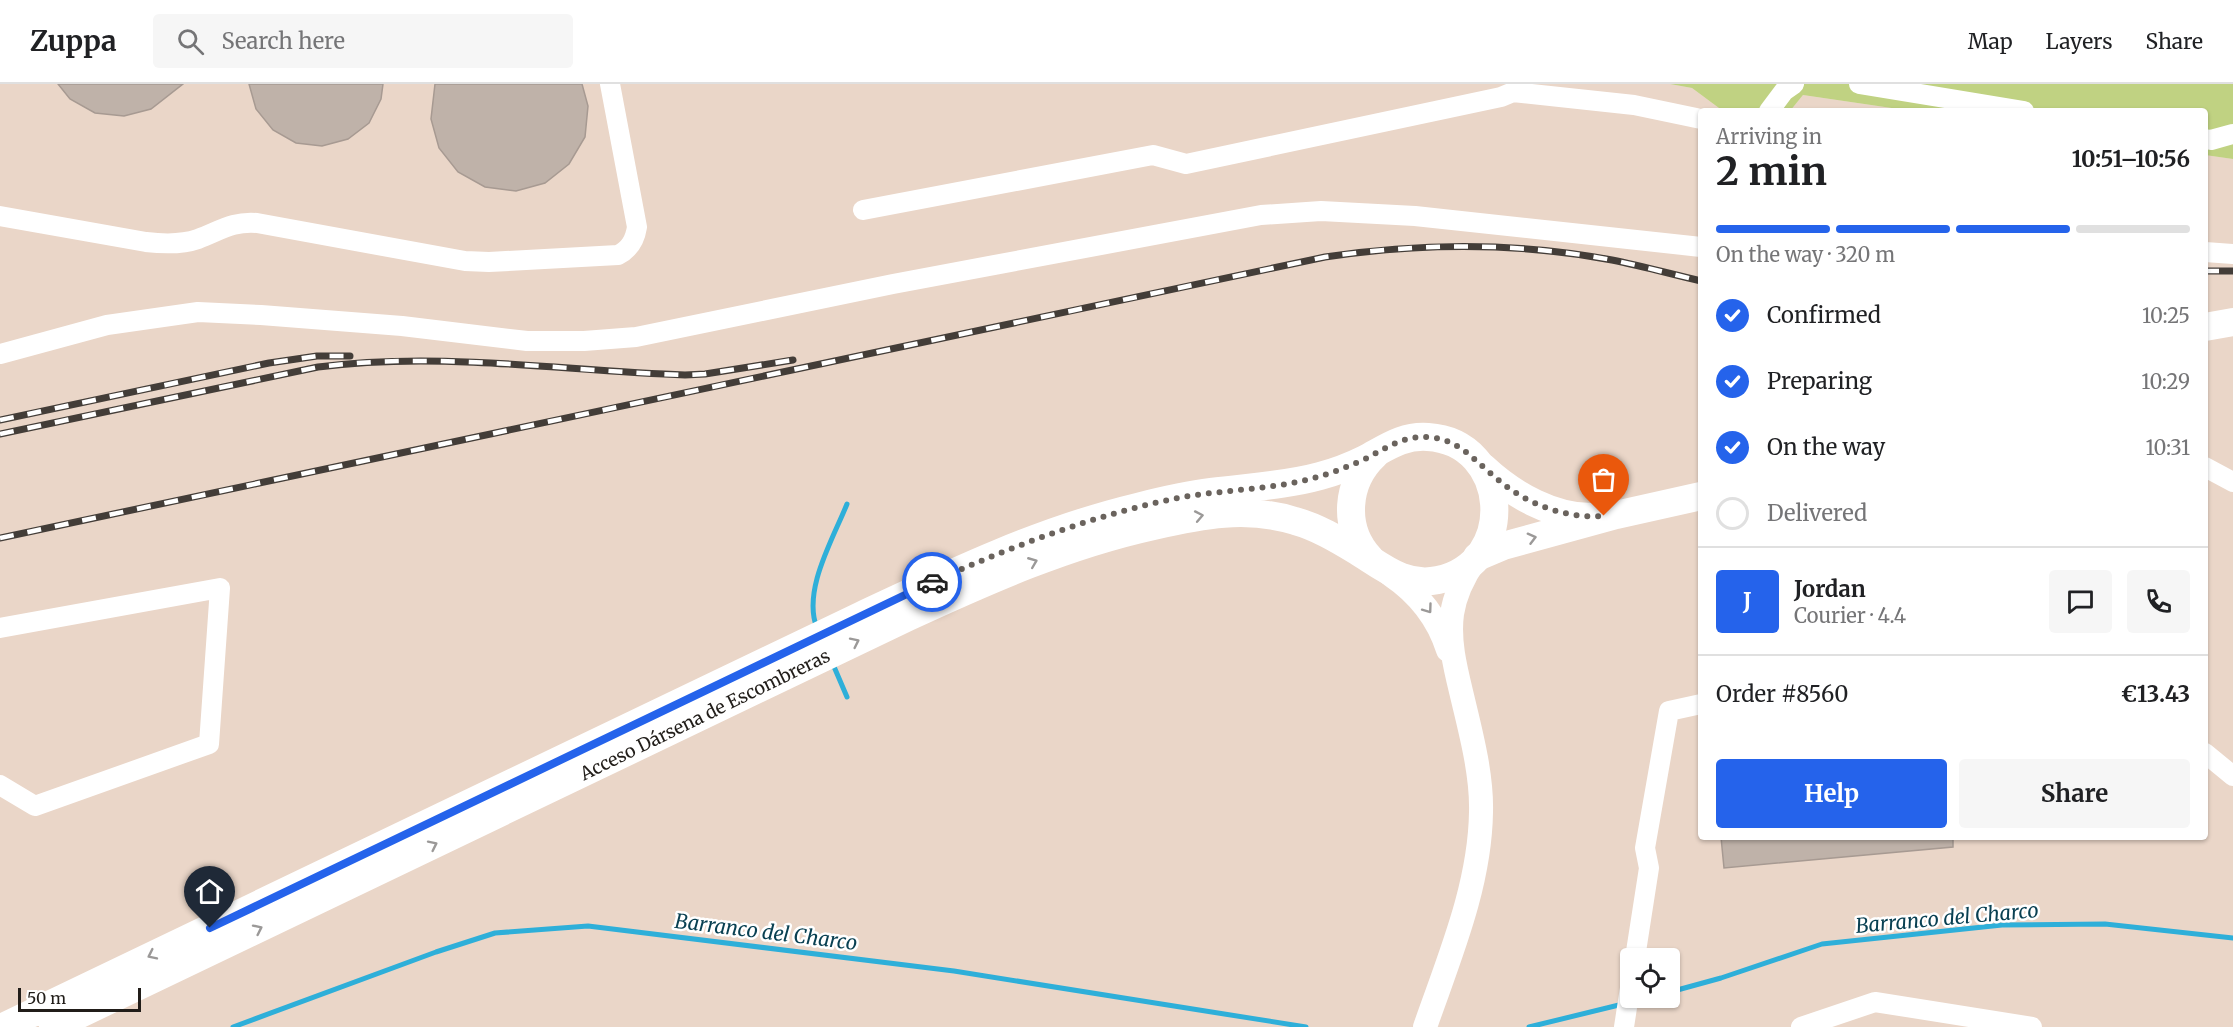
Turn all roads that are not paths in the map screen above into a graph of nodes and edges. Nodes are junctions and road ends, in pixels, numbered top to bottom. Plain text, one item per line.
1 (610, 84) edge
2 (1794, 84) edge
3 (1859, 84) edge
4 (1508, 88) edge
5 (1771, 108) edge
6 (2006, 108) edge
7 (1698, 119) edge
8 (2233, 134) edge
9 (2208, 140) edge
10 (863, 210) dead end
11 (0, 216) edge
12 (1698, 247) edge
13 (2208, 252) edge
14 (2233, 254) edge
15 (0, 354) edge
16 (1384, 448) junction
17 (1473, 456) junction
18 (2208, 468) edge
19 (2233, 482) edge
20 (1698, 497) edge
21 (1616, 515) junction
22 (1476, 559) junction
23 (1380, 567) junction
24 (0, 628) edge
25 (1458, 681) junction
26 (1698, 705) edge
27 (2208, 755) edge
28 (2233, 776) edge
29 (0, 785) edge
30 (1637, 948) edge
31 (105, 978) junction
32 (1627, 1008) edge
33 (0, 1013) edge
34 (1428, 1019) edge
35 (3, 1027) edge
36 (53, 1027) edge
37 (1624, 1027) edge
38 (1801, 1027) edge
39 (2032, 1027) edge

1 - 11 lane
2 - 5 lane
3 - 6 lane
4 - 7 lane
4 - 10 lane
8 - 9 lane
12 - 15 lane
13 - 14 lane
16 - 17 highway, Acceso Dársena de Escombreras
16 - 23 highway, Acceso Dársena de Escombreras
16 -> 31 highway, Acceso Dársena de Escombreras
17 - 21 highway
17 - 22 highway, Acceso Dársena de Escombreras
18 - 19 lane
20 - 21 highway
22 -> 21 highway
22 - 23 highway, Acceso Dársena de Escombreras
22 - 25 main road
23 -> 25 main road
36 -> 23 highway, Acceso Dársena de Escombreras
24 - 29 lane
25 - 34 main road
26 - 30 lane
27 - 28 lane
31 - 33 highway
31 - 35 highway, Acceso Dársena de Escombreras
32 - 37 lane
38 - 39 lane

